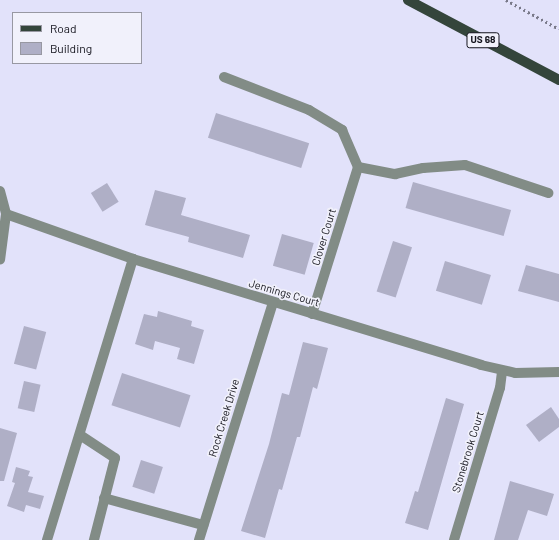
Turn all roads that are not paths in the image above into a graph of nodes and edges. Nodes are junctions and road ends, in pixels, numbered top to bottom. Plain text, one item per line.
1 (408, 0) edge
2 (224, 77) dead end
3 (559, 80) edge
4 (358, 166) junction
5 (0, 192) edge
6 (548, 193) dead end
7 (6, 214) junction
8 (133, 259) junction
9 (0, 260) edge
10 (273, 303) junction
11 (312, 314) junction
12 (502, 370) junction
13 (559, 372) edge
14 (80, 435) junction
15 (104, 498) junction
16 (203, 525) junction
17 (47, 540) edge
18 (94, 540) edge
19 (199, 540) edge
20 (454, 540) edge

1 - 3 main road, US 68
2 - 4 street
4 - 6 street
4 - 11 street, Clover Court
5 - 7 street
7 - 8 street, Jennings Court
7 - 9 street
8 - 10 street, Jennings Court
8 - 14 street
10 - 11 street, Jennings Court
10 - 16 street, Rock Creek Drive
11 - 12 street, Jennings Court
12 - 13 street, Jennings Court
12 - 20 street, Stonebrook Court
14 - 15 street
14 - 17 street
15 - 16 street
15 - 18 street
16 - 19 street, Rock Creek Drive

